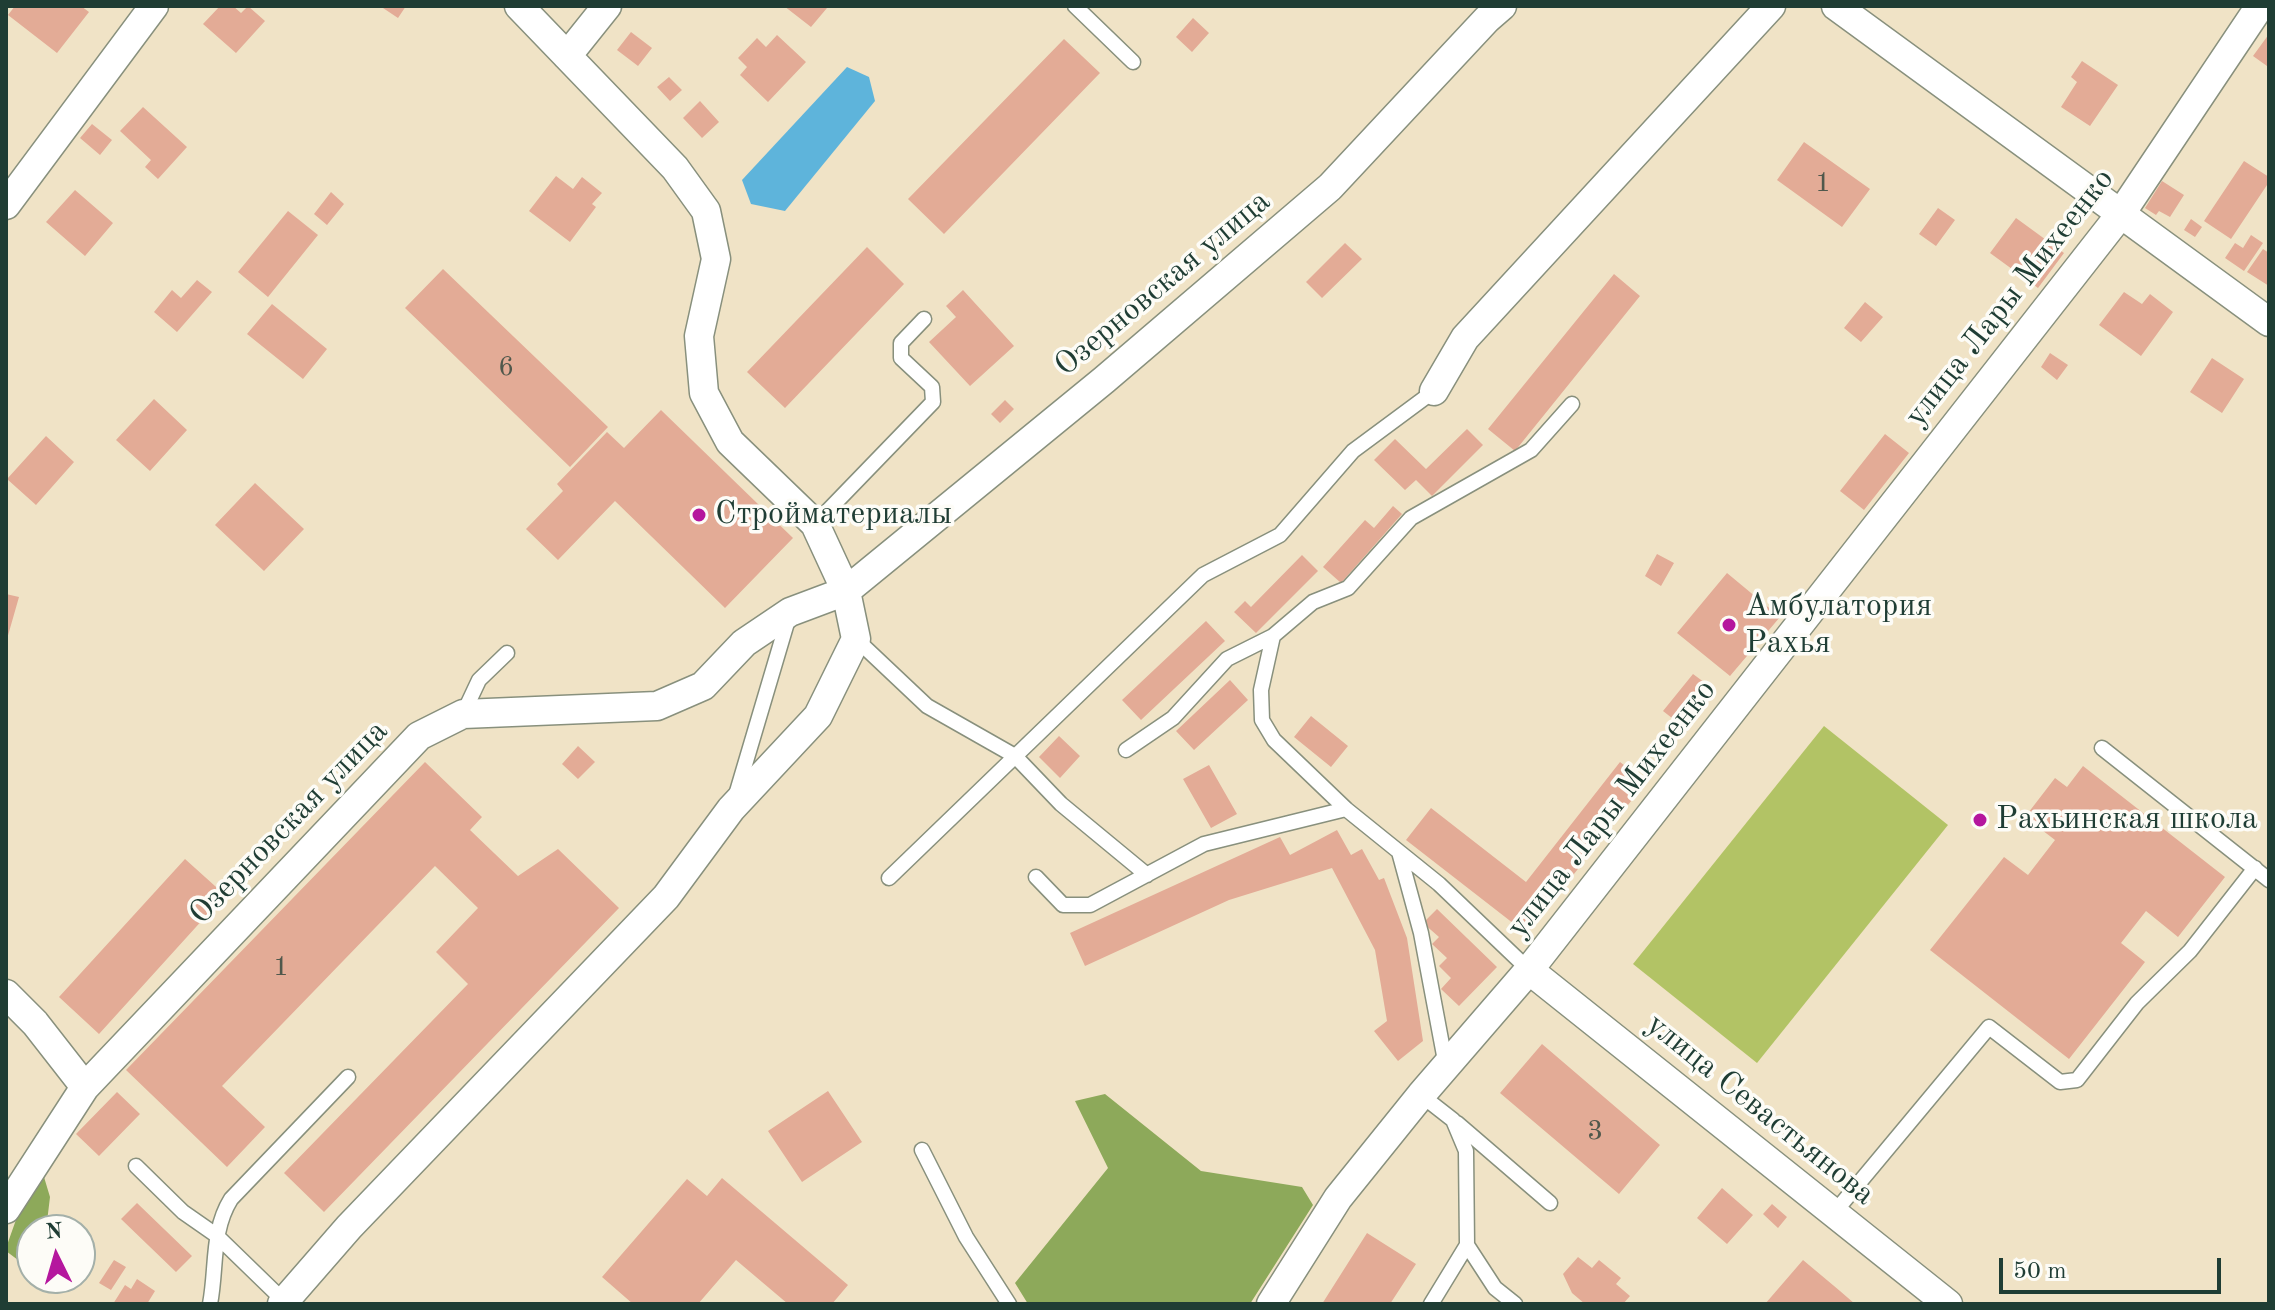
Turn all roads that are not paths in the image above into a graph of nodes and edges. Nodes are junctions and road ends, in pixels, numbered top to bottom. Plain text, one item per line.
1 (154, 6) edge
2 (519, 6) edge
3 (607, 6) edge
4 (1075, 6) edge
5 (1771, 6) edge
6 (1836, 6) edge
7 (2260, 6) edge
8 (1486, 10) edge
9 (567, 56) junction
10 (1133, 62) dead end
11 (6, 205) edge
12 (2120, 215) junction
13 (924, 319) dead end
14 (2269, 322) edge
15 (1434, 391) joint
16 (1572, 404) dead end
17 (815, 524) junction
18 (846, 591) junction
19 (790, 612) junction
20 (1273, 636) junction
21 (856, 639) junction
22 (507, 653) dead end
23 (463, 714) junction
24 (2102, 748) dead end
25 (1126, 750) dead end
26 (1015, 756) junction
27 (731, 809) junction
28 (1346, 809) junction
29 (1399, 852) junction
30 (2255, 868) junction
31 (1147, 875) junction
32 (1036, 877) dead end
33 (889, 878) dead end
34 (2269, 880) edge
35 (1529, 970) junction
36 (6, 994) edge
37 (1446, 1067) junction
38 (348, 1077) dead end
39 (85, 1087) junction
40 (1421, 1095) junction
41 (1453, 1120) junction
42 (922, 1150) dead end
43 (136, 1166) dead end
44 (1550, 1203) dead end
45 (6, 1209) edge
46 (1834, 1213) junction
47 (216, 1235) junction
48 (1467, 1245) junction
49 (283, 1302) edge
50 (210, 1304) edge
51 (1009, 1304) edge
52 (1271, 1304) edge
53 (1431, 1304) edge
54 (1515, 1304) edge
55 (1948, 1304) edge

1 - 11 street
2 - 9 street
3 - 9 street
4 - 10 lane
5 - 15 street
6 - 12 street
7 - 12 street, улица Лары Михеенко
8 - 18 street, Озерновская улица
9 - 17 street
12 - 14 street
12 - 35 street, улица Лары Михеенко
13 - 17 lane
15 - 26 lane
16 - 20 lane
17 - 18 street
18 - 19 street, Озерновская улица
18 - 21 street
19 - 23 street, Озерновская улица
19 - 27 lane
20 - 25 lane
20 - 28 lane
21 - 26 lane
21 - 27 street
22 - 23 lane
23 - 39 street, Озерновская улица
24 - 30 lane
26 - 31 lane
26 - 33 lane
27 - 49 street
28 - 29 lane
28 - 31 lane
29 - 35 lane
29 - 37 lane
30 - 34 lane
30 - 46 lane
31 - 32 lane
35 - 37 street, улица Лары Михеенко
35 - 46 street, улица Севастьянова
36 - 39 street
37 - 40 street, улица Лары Михеенко
38 - 47 lane
39 - 45 street, Озерновская улица
40 - 41 lane
40 - 52 street, улица Лары Михеенко
41 - 44 lane
41 - 48 lane
42 - 51 lane
43 - 47 lane
46 - 55 street, улица Севастьянова
47 - 49 lane
47 - 50 lane
48 - 53 lane
48 - 54 lane

